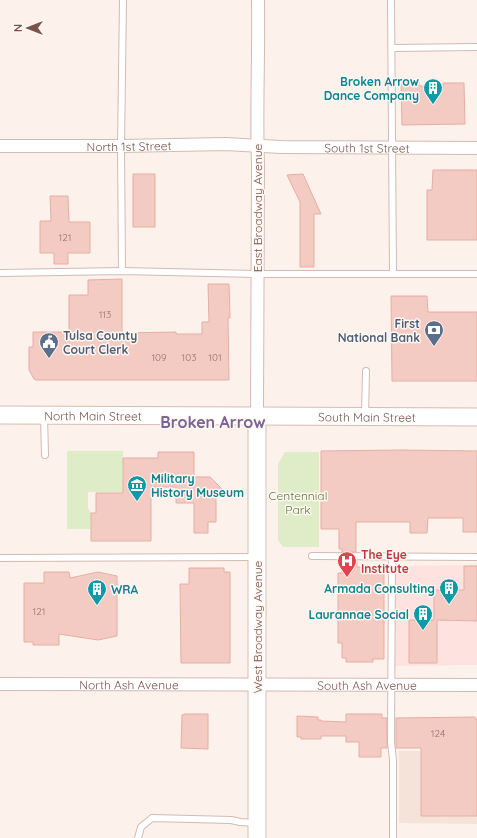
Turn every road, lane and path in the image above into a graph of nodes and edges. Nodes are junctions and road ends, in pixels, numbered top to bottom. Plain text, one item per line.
1 (123, 0) edge
2 (258, 0) edge
3 (391, 0) edge
4 (477, 47) edge
5 (392, 48) junction
6 (0, 146) edge
7 (121, 146) junction
8 (257, 146) junction
9 (392, 148) junction
10 (477, 148) edge
11 (122, 272) junction
12 (0, 273) edge
13 (258, 274) junction
14 (393, 274) junction
15 (477, 274) edge
16 (366, 371) dead end
17 (0, 415) edge
18 (44, 415) junction
19 (257, 416) junction
20 (365, 416) junction
21 (477, 417) edge
22 (45, 455) dead end
23 (258, 556) junction
24 (312, 556) dead end
25 (392, 556) junction
26 (477, 557) edge
27 (0, 558) edge
28 (0, 684) edge
29 (257, 684) junction
30 (392, 685) junction
31 (477, 685) edge
32 (257, 830) edge
33 (138, 838) edge
34 (393, 838) edge

1 - 7 lane
2 - 8 street, East Broadway Avenue
3 - 5 lane
4 - 5 lane
5 - 9 lane
6 - 7 street, North 1st Street
7 - 8 street, North 1st Street
7 - 11 lane
8 - 9 street, South 1st Street
8 - 13 street, East Broadway Avenue
9 - 10 street, South 1st Street
9 - 14 lane
11 - 12 lane
11 - 13 lane
13 - 14 lane
13 - 19 street, East Broadway Avenue
14 - 15 lane
16 - 20 lane
17 - 18 main road, North Main Street
18 - 19 main road, North Main Street
18 - 22 lane
19 - 20 main road, South Main Street
19 - 23 main road, West Broadway Avenue
20 - 21 main road, South Main Street
23 - 27 lane
23 - 29 main road, West Broadway Avenue
24 - 25 lane
25 - 26 lane
25 - 30 lane
28 - 29 street, North Ash Avenue
29 - 30 street, South Ash Avenue
29 - 32 main road, West Broadway Avenue
30 - 31 street, South Ash Avenue
30 - 34 lane
32 - 33 lane

